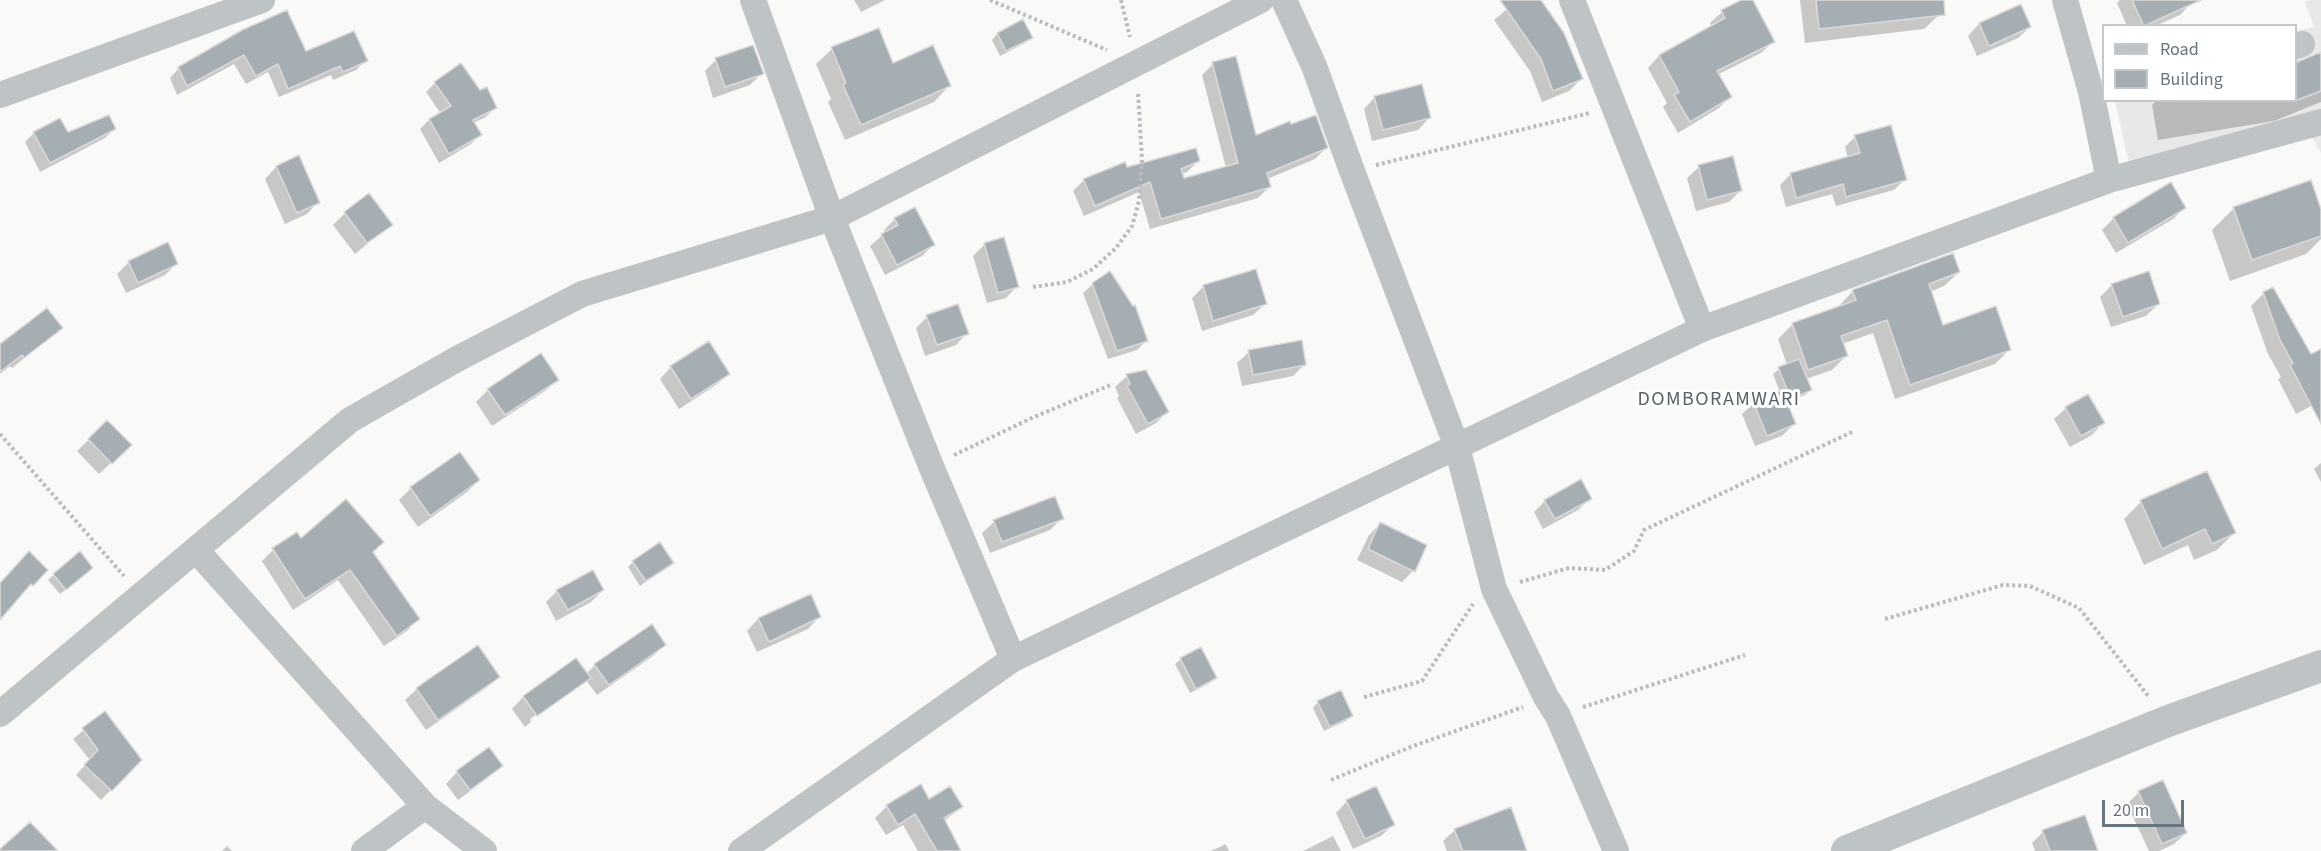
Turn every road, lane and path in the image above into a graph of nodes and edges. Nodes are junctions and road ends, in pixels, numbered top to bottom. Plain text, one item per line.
1 (262, 0) edge
2 (753, 0) edge
3 (990, 0) edge
4 (1121, 0) edge
5 (1261, 0) edge
6 (1284, 0) edge
7 (1572, 0) edge
8 (2065, 0) edge
9 (1135, 62) junction
10 (2097, 90) edge
11 (0, 95) edge
12 (1615, 106) junction
13 (2321, 122) edge
14 (1352, 171) junction
15 (2109, 180) junction
16 (832, 218) junction
17 (1033, 287) dead end
18 (1702, 329) junction
19 (1113, 384) dead end
20 (1852, 432) dead end
21 (0, 434) edge
22 (1457, 447) junction
23 (931, 466) junction
24 (196, 550) junction
25 (1494, 589) junction
26 (141, 595) junction
27 (1885, 619) dead end
28 (1745, 655) dead end
29 (1013, 659) junction
30 (2321, 666) edge
31 (1365, 697) dead end
32 (1552, 706) junction
33 (0, 714) edge
34 (2168, 721) junction
35 (1331, 780) dead end
36 (425, 806) junction
37 (364, 851) edge
38 (484, 851) edge
39 (741, 851) edge
40 (1616, 851) edge
41 (1847, 851) edge

1 - 11 street
2 - 16 street
3 - 9 path
4 - 9 path
5 - 9 street
6 - 14 street
7 - 12 street
8 - 10 street
9 - 16 street
9 - 17 path
10 - 15 street
12 - 14 path
12 - 18 street
13 - 15 street
14 - 22 street
15 - 18 street
16 - 23 street
16 - 24 street
18 - 22 street
19 - 23 path
20 - 25 path
21 - 26 path
22 - 25 street
22 - 29 street
23 - 29 street
24 - 26 street
24 - 36 street
25 - 31 path
25 - 32 street
26 - 33 street
27 - 34 path
28 - 32 path
29 - 39 street
30 - 34 street
32 - 35 path
32 - 40 street
34 - 41 street
36 - 37 street
36 - 38 street

